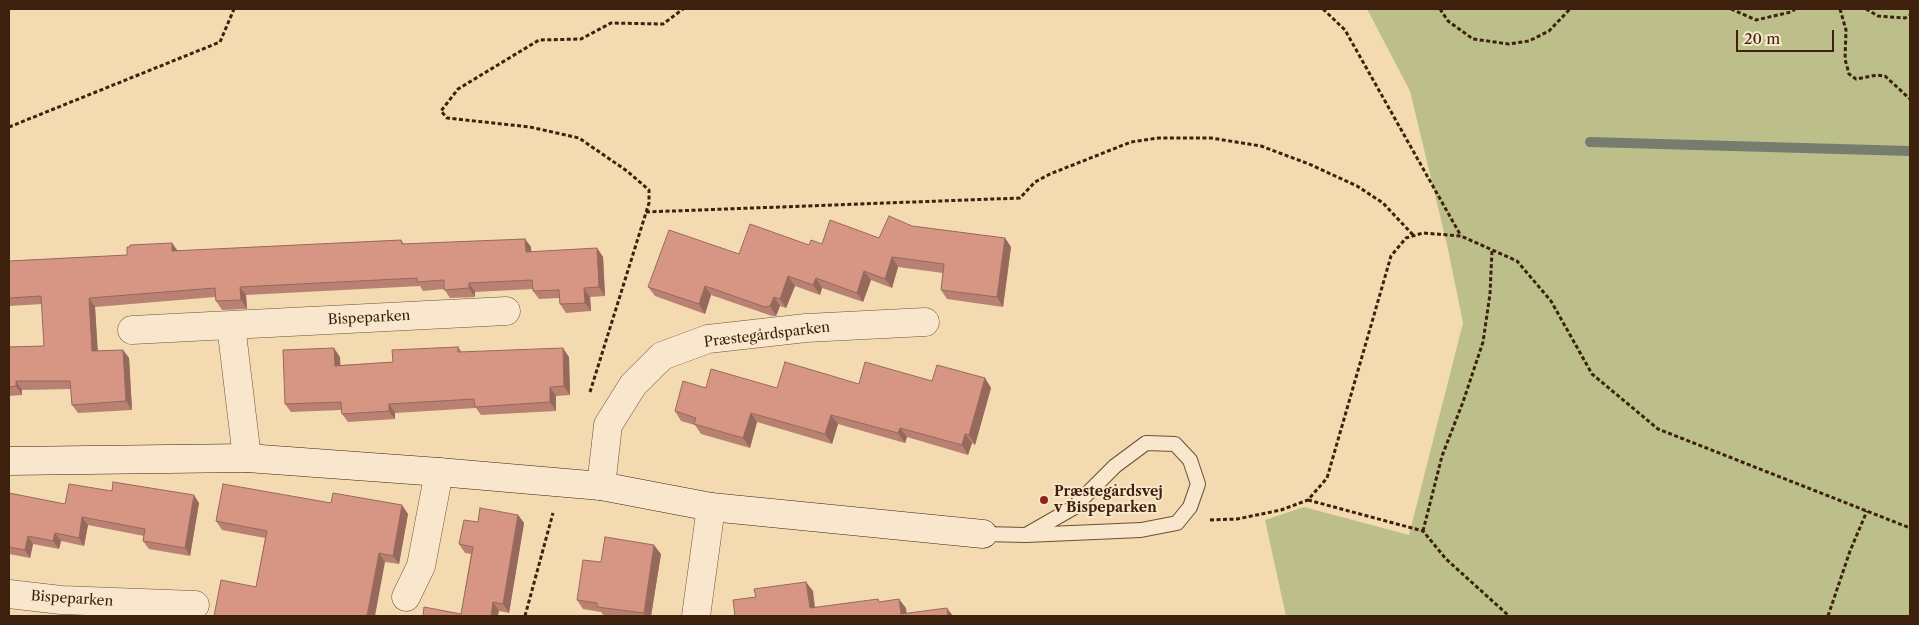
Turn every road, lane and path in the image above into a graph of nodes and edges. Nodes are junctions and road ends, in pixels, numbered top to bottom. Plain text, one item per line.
1 (234, 9) edge
2 (684, 9) edge
3 (1323, 9) edge
4 (1440, 9) edge
5 (1570, 9) edge
6 (1731, 9) edge
7 (1796, 9) edge
8 (1840, 9) edge
9 (1866, 9) edge
10 (1910, 15) edge
11 (1910, 99) edge
12 (9, 127) edge
13 (646, 212) junction
14 (1414, 236) junction
15 (1461, 236) junction
16 (1492, 250) junction
17 (506, 311) dead end
18 (925, 322) dead end
19 (231, 325) junction
20 (132, 330) dead end
21 (588, 399) dead end
22 (247, 458) junction
23 (9, 461) edge
24 (439, 472) junction
25 (562, 483) junction
26 (601, 486) junction
27 (1308, 500) junction
28 (711, 506) junction
29 (1867, 511) junction
30 (1177, 523) junction
31 (1910, 528) edge
32 (1423, 531) junction
33 (983, 534) joint
34 (1026, 535) junction
35 (9, 594) edge
36 (406, 597) dead end
37 (195, 605) dead end
38 (525, 616) edge
39 (696, 616) edge
40 (1509, 616) edge
41 (1828, 616) edge

1 - 12 path
2 - 13 path
3 - 15 path
4 - 5 path
6 - 7 path
8 - 11 path
9 - 10 path
13 - 14 path
13 - 21 path
14 - 15 path
14 - 27 path
15 - 16 path
16 - 29 path
16 - 32 path
17 - 19 street, Bispeparken
18 - 26 street, Præstegårdsparken
19 - 20 street, Bispeparken
19 - 22 street
22 - 23 street
22 - 24 street
24 - 25 street
24 - 36 street
25 - 26 street
25 - 38 path
26 - 28 street
27 - 30 path
27 - 32 path
28 - 33 street
28 - 39 street
29 - 31 path
29 - 41 path
30 - 34 lane
30 - 34 lane
32 - 40 path
33 - 34 lane
35 - 37 street, Bispeparken

